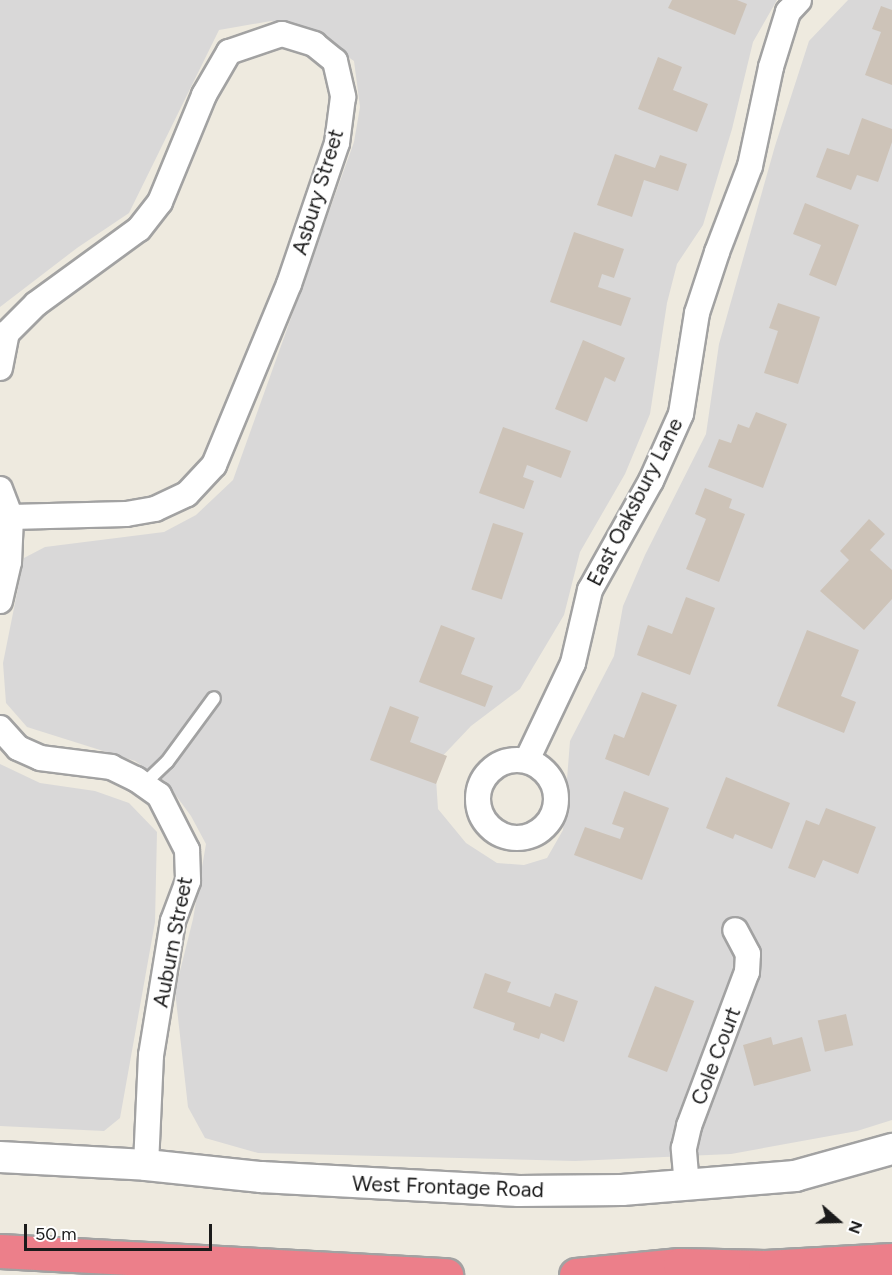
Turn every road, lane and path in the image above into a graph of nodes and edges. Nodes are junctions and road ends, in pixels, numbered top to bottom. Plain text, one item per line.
1 (799, 0) edge
2 (4, 332) edge
3 (0, 368) edge
4 (0, 489) edge
5 (11, 517) junction
6 (0, 601) edge
7 (214, 698) dead end
8 (0, 728) edge
9 (527, 760) dead end
10 (144, 784) junction
11 (735, 930) dead end
12 (892, 1149) edge
13 (0, 1157) edge
14 (146, 1165) junction
15 (687, 1186) junction
16 (0, 1251) edge
17 (892, 1260) edge
18 (446, 1275) edge
19 (576, 1275) edge

1 - 9 street, East Oaksbury Lane
2 - 3 street
2 - 5 street, Asbury Street
4 - 5 street
5 - 6 street
7 - 10 lane
8 - 10 street, Auburn Street
10 - 14 street, Auburn Street
11 - 15 street, Cole Court
12 - 15 street, West Frontage Road
13 - 14 street, West Frontage Road
14 - 15 street, West Frontage Road
16 - 18 highway
17 - 19 highway

